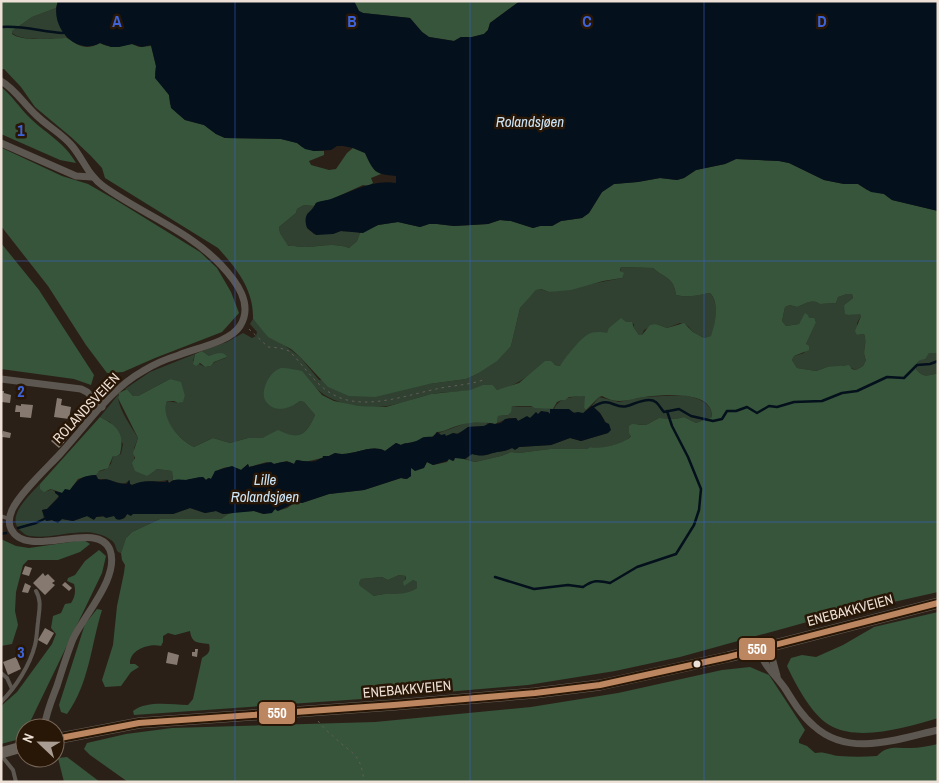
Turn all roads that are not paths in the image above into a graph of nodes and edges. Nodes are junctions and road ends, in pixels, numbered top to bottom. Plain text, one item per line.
1 (1, 80) edge
2 (1, 143) edge
3 (92, 177) junction
4 (1, 379) edge
5 (102, 407) junction
6 (1, 516) edge
7 (9, 519) junction
8 (36, 591) dead end
9 (938, 603) edge
10 (764, 648) junction
11 (1, 673) edge
12 (12, 689) junction
13 (1, 702) edge
14 (46, 718) edge
15 (938, 730) edge
16 (65, 737) edge
17 (15, 749) edge
18 (1, 754) edge
19 (16, 782) edge

1 - 3 street
2 - 3 street
3 - 5 street, ROLANDSVEIEN
4 - 5 street
5 - 7 street, ROLANDSVEIEN
6 - 7 lane
7 - 14 street
8 - 12 lane
9 - 10 main road, ENEBAKKVEIEN
10 - 15 street
10 - 16 main road, ENEBAKKVEIEN
11 - 12 lane
12 - 13 lane
17 - 18 main road
18 - 19 lane

